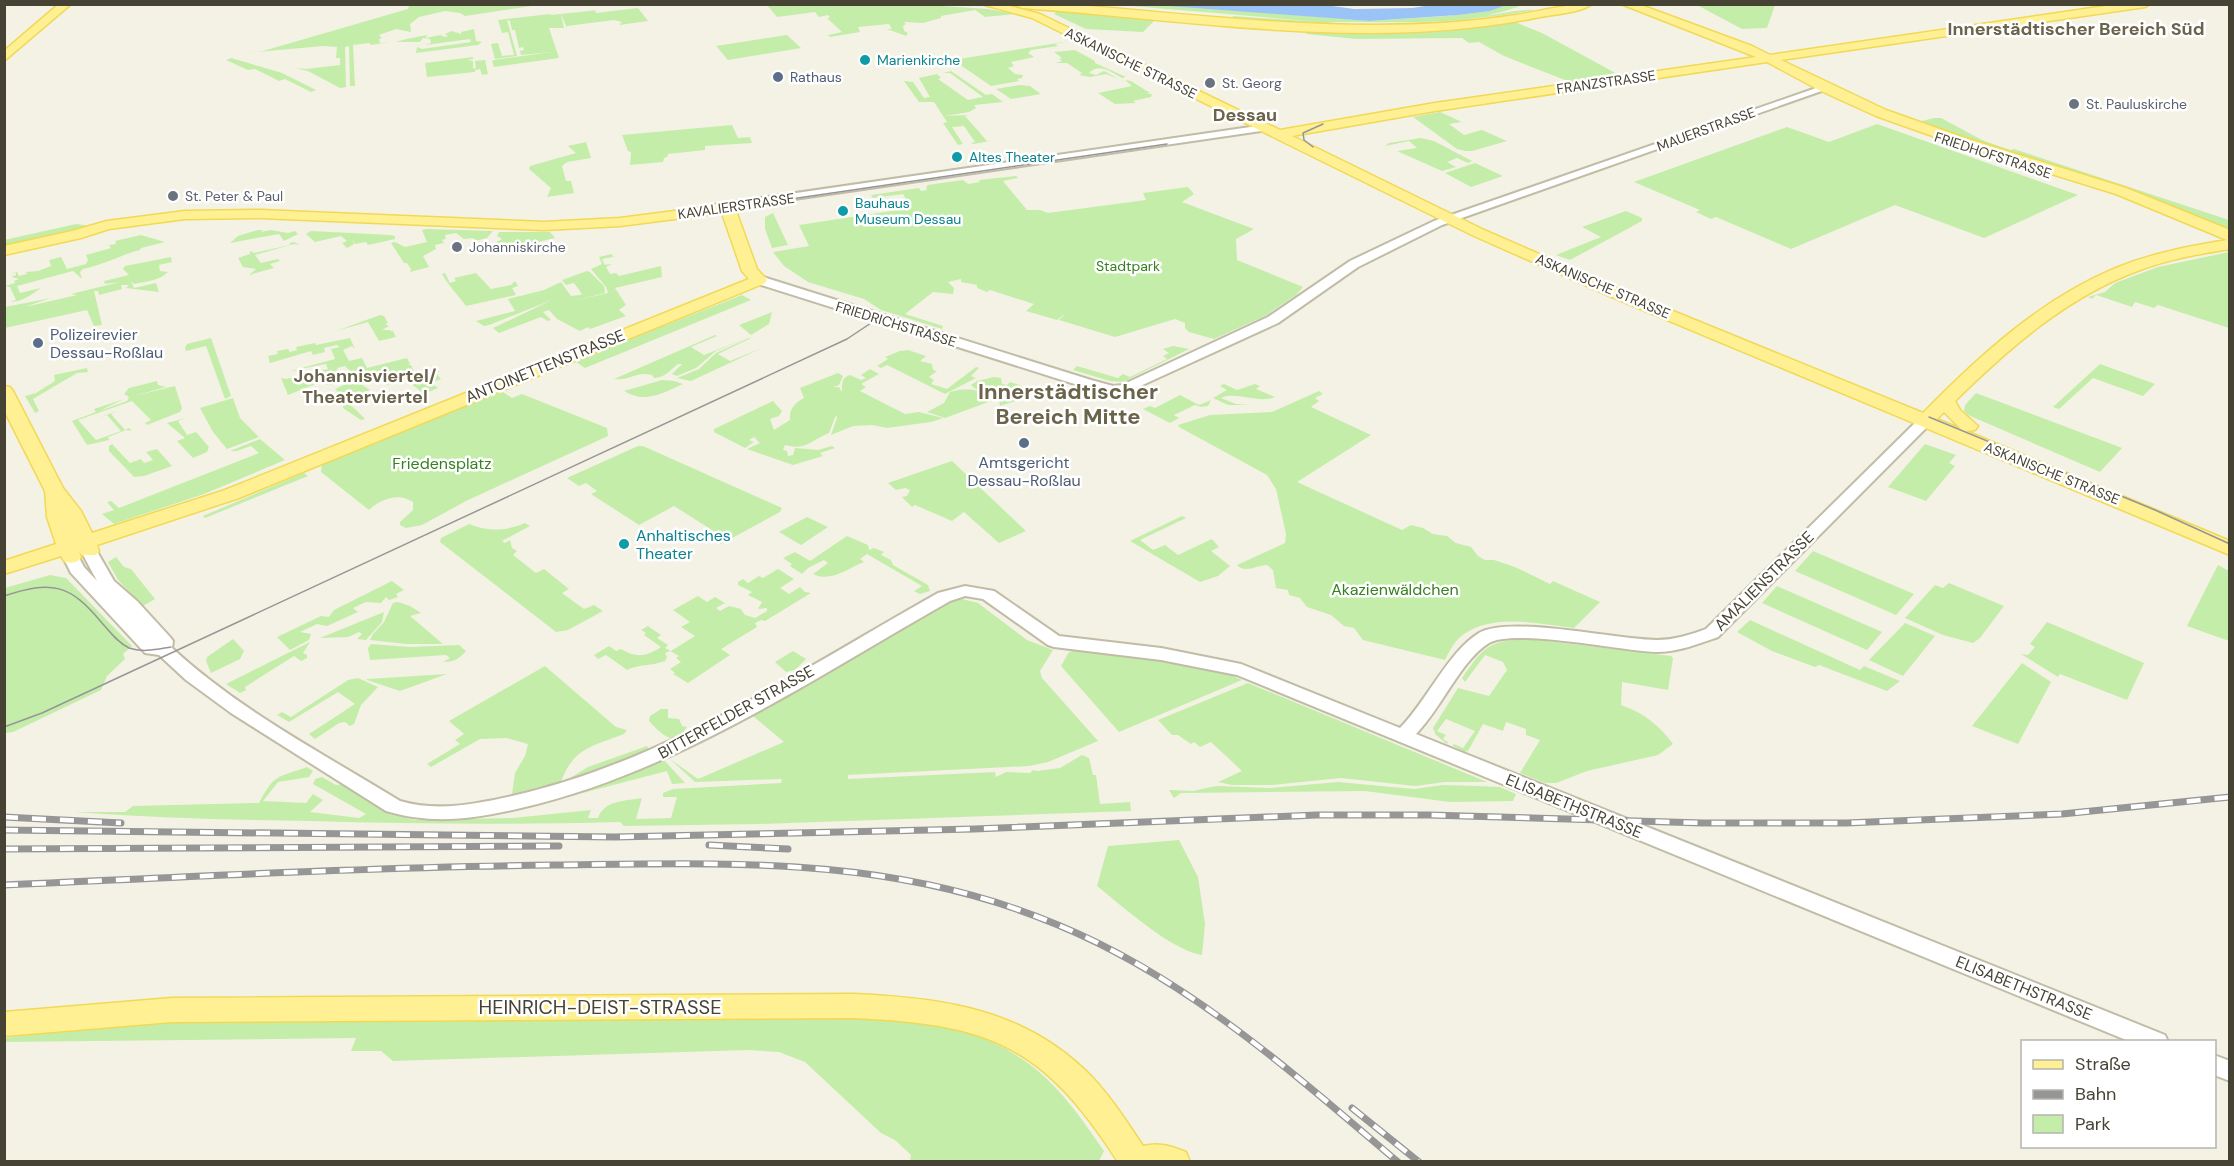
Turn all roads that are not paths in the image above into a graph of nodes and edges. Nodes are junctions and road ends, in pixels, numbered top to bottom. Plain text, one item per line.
1 (66, 4) edge
2 (986, 4) edge
3 (1004, 4) edge
4 (1075, 4) edge
5 (1568, 4) edge
6 (1587, 4) edge
7 (1614, 4) edge
8 (1626, 4) edge
9 (2111, 4) edge
10 (2145, 4) edge
11 (1031, 8) edge
12 (1640, 10) junction
13 (1933, 33) junction
14 (4, 58) edge
15 (1761, 58) junction
16 (1821, 89) junction
17 (1246, 126) junction
18 (1319, 129) junction
19 (1272, 130) junction
20 (1290, 133) junction
21 (1310, 142) junction
22 (723, 207) junction
23 (1456, 216) junction
24 (93, 227) junction
25 (4, 238) edge
26 (2228, 239) edge
27 (4, 251) edge
28 (759, 280) junction
29 (1113, 390) joint
30 (4, 391) edge
31 (1935, 411) junction
32 (2229, 535) edge
33 (2229, 549) edge
34 (78, 550) junction
35 (4, 568) edge
36 (4, 579) edge
37 (988, 595) joint
38 (1403, 736) junction
39 (4, 1024) edge
40 (2155, 1040) edge
41 (1137, 1161) edge
42 (1175, 1161) edge

1 - 14 main road
2 - 11 main road, ASKANISCHE STRASSE
3 - 11 main road
4 - 5 main road
6 - 11 main road
7 - 12 main road
8 - 12 main road
9 - 13 main road
10 - 13 main road
11 - 17 main road, ASKANISCHE STRASSE
11 - 19 main road, ASKANISCHE STRASSE
12 - 15 main road, FRIEDHOFSTRASSE
13 - 15 main road, FRANZSTRASSE
15 - 16 main road, FRIEDHOFSTRASSE
15 - 18 main road, FRANZSTRASSE
15 - 19 main road, FRANZSTRASSE
16 - 23 street, MAUERSTRASSE
16 - 26 main road, FRIEDHOFSTRASSE
17 - 19 main road, ASKANISCHE STRASSE
17 - 22 street, KAVALIERSTRASSE
18 - 20 main road, FRANZSTRASSE
18 - 21 main road
19 - 20 main road, FRANZSTRASSE
19 - 22 street, KAVALIERSTRASSE
19 - 23 main road, ASKANISCHE STRASSE
20 - 21 main road, ASKANISCHE STRASSE
21 - 23 main road, ASKANISCHE STRASSE
22 - 24 main road, KAVALIERSTRASSE
22 - 28 main road
23 - 29 street, MAUERSTRASSE
23 - 31 main road, ASKANISCHE STRASSE
24 - 25 main road
24 - 27 main road
26 - 31 main road, AMALIENSTRASSE
28 - 29 street, FRIEDRICHSTRASSE
28 - 34 main road, ANTOINETTENSTRASSE
30 - 34 main road
31 - 32 main road, ASKANISCHE STRASSE
31 - 33 main road, ASKANISCHE STRASSE
31 - 38 street, AMALIENSTRASSE
34 - 35 main road, ANTOINETTENSTRASSE
34 - 36 main road, ANTOINETTENSTRASSE
34 - 37 street, BITTERFELDER STRASSE
37 - 38 street, ELISABETHSTRASSE
38 - 40 street, ELISABETHSTRASSE
39 - 41 main road, HEINRICH-DEIST-STRASSE
41 - 42 main road

